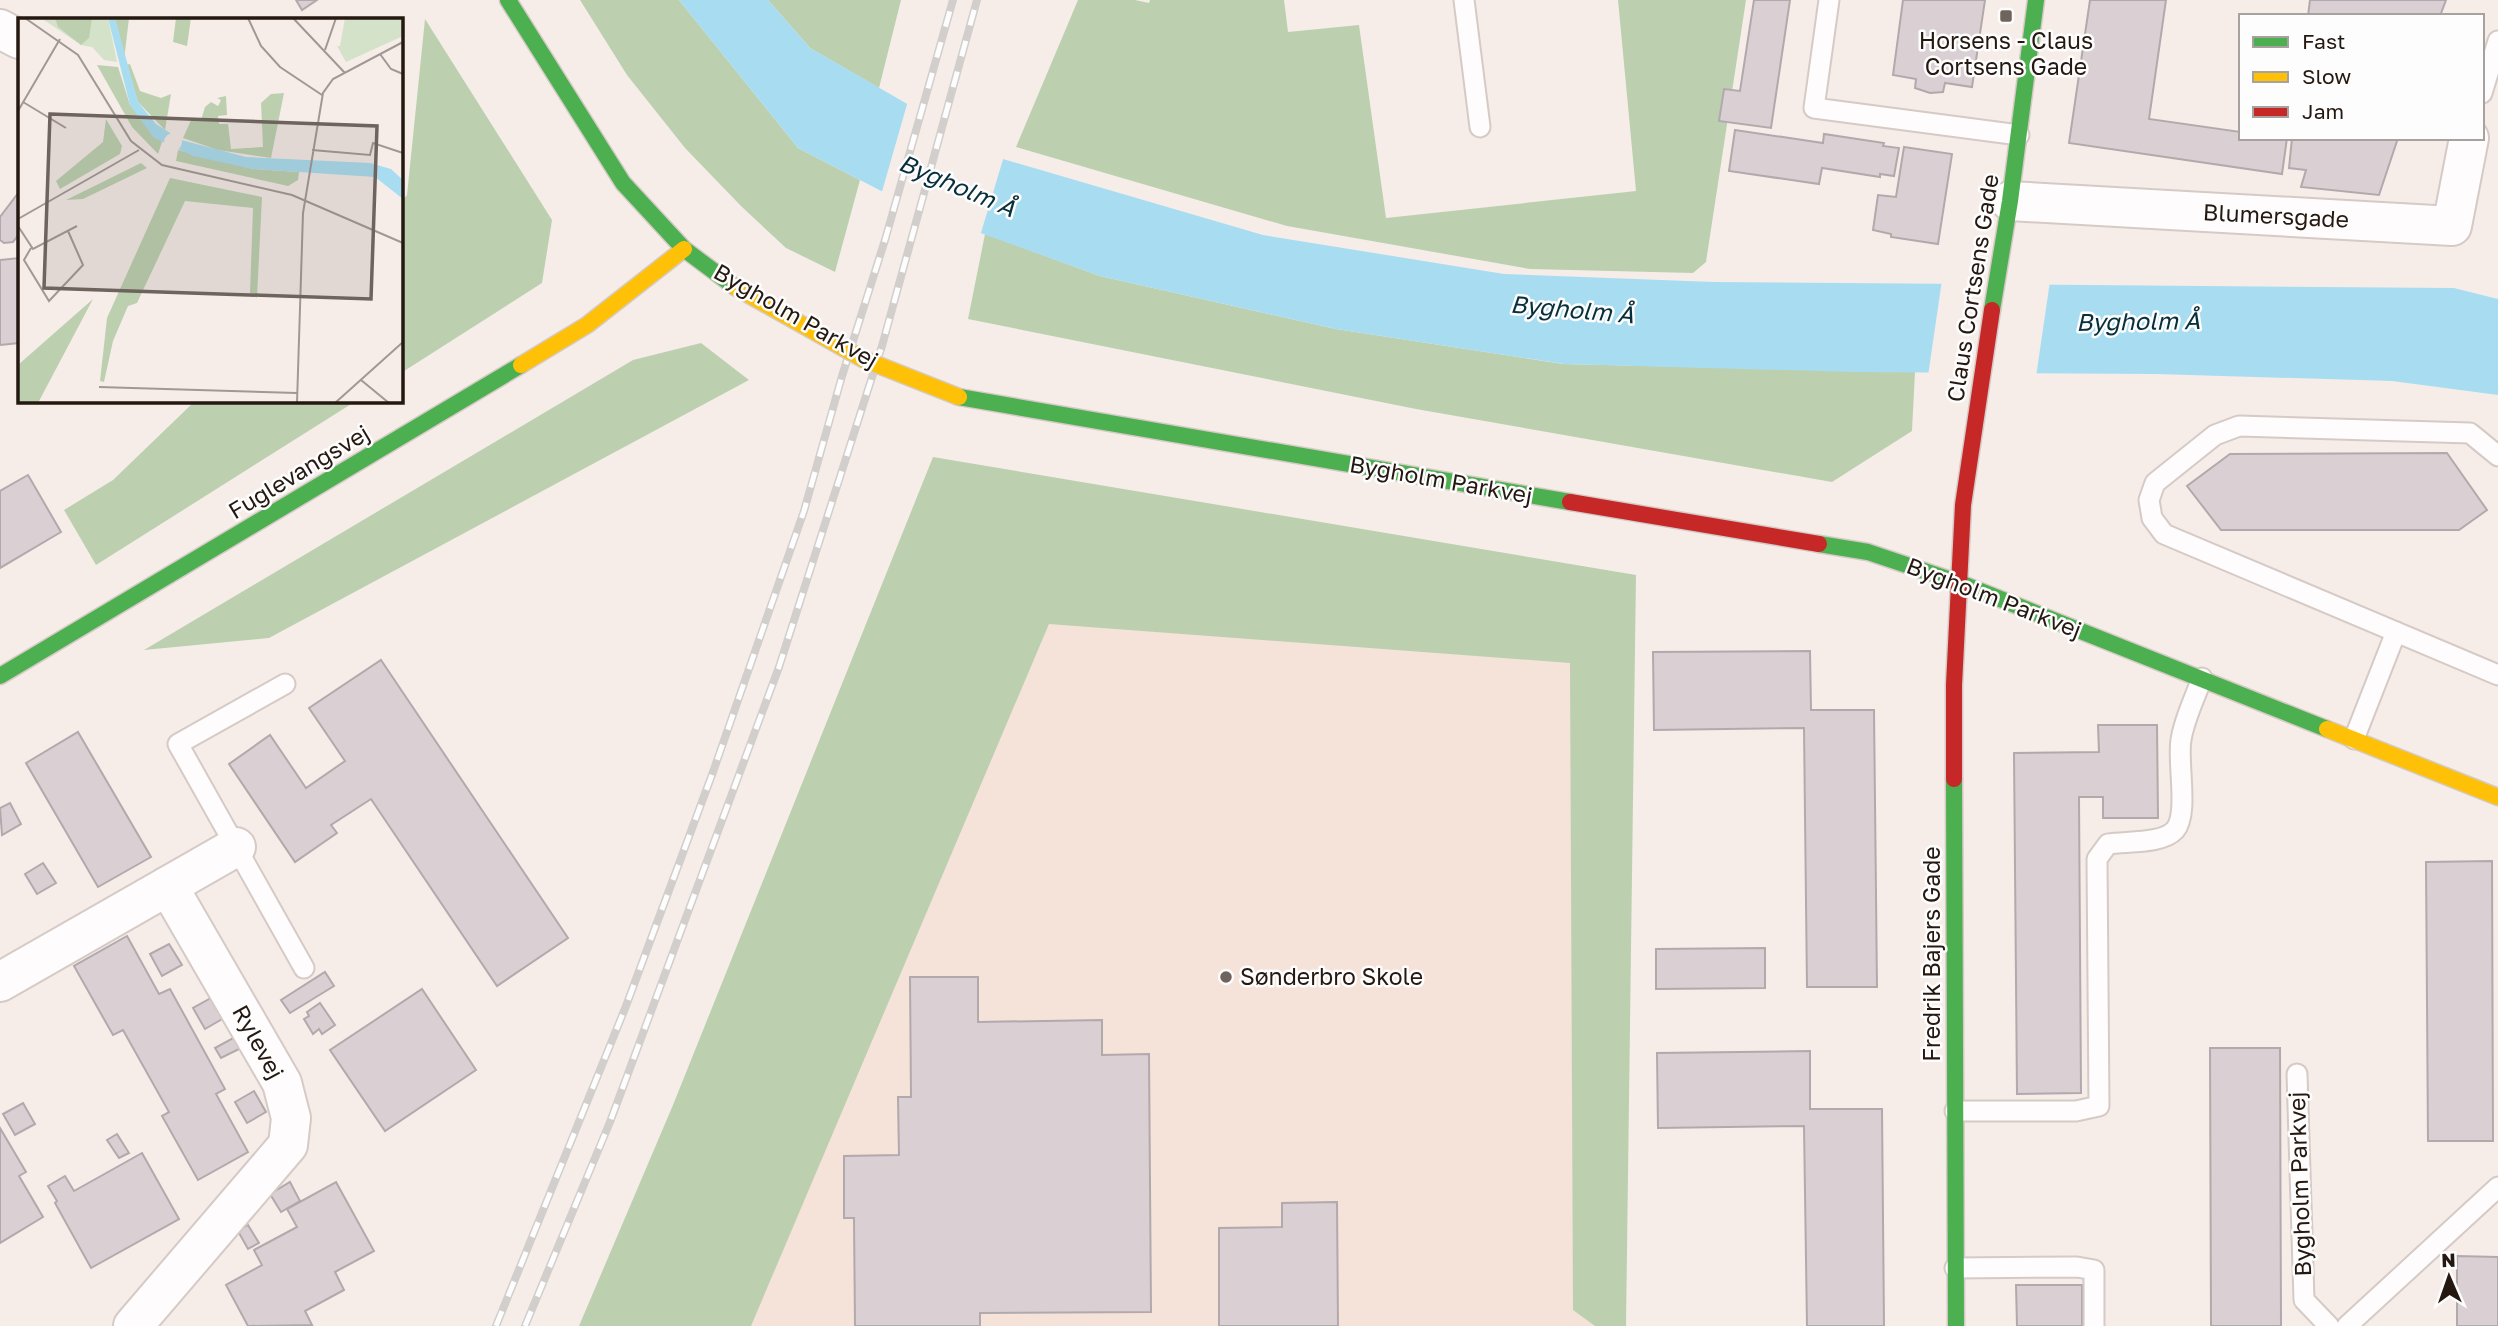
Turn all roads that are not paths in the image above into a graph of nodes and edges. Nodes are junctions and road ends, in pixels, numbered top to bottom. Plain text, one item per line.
1 (508, 0) edge
2 (1464, 0) edge
3 (1829, 0) edge
4 (2036, 0) edge
5 (0, 29) edge
6 (18, 38) edge
7 (2498, 41) edge
8 (2484, 86) edge
9 (1480, 127) dead end
10 (2019, 135) junction
11 (2469, 140) edge
12 (2010, 201) junction
13 (684, 249) junction
14 (2498, 456) edge
15 (1960, 583) junction
16 (2396, 632) junction
17 (2498, 675) edge
18 (0, 676) edge
19 (2202, 678) junction
20 (285, 684) dead end
21 (2354, 739) junction
22 (2498, 797) edge
23 (236, 847) junction
24 (168, 886) junction
25 (304, 968) dead end
26 (0, 982) edge
27 (2297, 1074) dead end
28 (1955, 1111) junction
29 (2498, 1187) edge
30 (1955, 1268) junction
31 (133, 1326) edge
32 (1956, 1326) edge
33 (2094, 1326) edge
34 (2329, 1326) edge
35 (2347, 1326) edge

1 - 13 street, Bygholm Parkvej
2 - 9 lane
3 - 10 lane
4 - 10 street, Claus Cortsens Gade
5 - 6 street
7 - 8 lane
10 - 12 street, Claus Cortsens Gade
11 - 12 street, Blumersgade
12 - 15 street, Claus Cortsens Gade
13 - 15 street, Bygholm Parkvej, bridge
13 - 18 street, Fuglevangsvej
14 - 16 lane
15 - 19 street, Bygholm Parkvej
15 - 28 street, Fredrik Bajers Gade
16 - 17 lane
16 - 21 lane
19 - 21 street, Bygholm Parkvej
19 - 28 lane
20 - 23 lane
21 - 22 street, Bygholm Parkvej
23 - 24 street
23 - 25 lane
24 - 26 street
24 - 31 street, Rylevej
27 - 34 lane, Bygholm Parkvej
28 - 30 street, Fredrik Bajers Gade
29 - 35 lane
30 - 32 street, Fredrik Bajers Gade
30 - 33 lane

